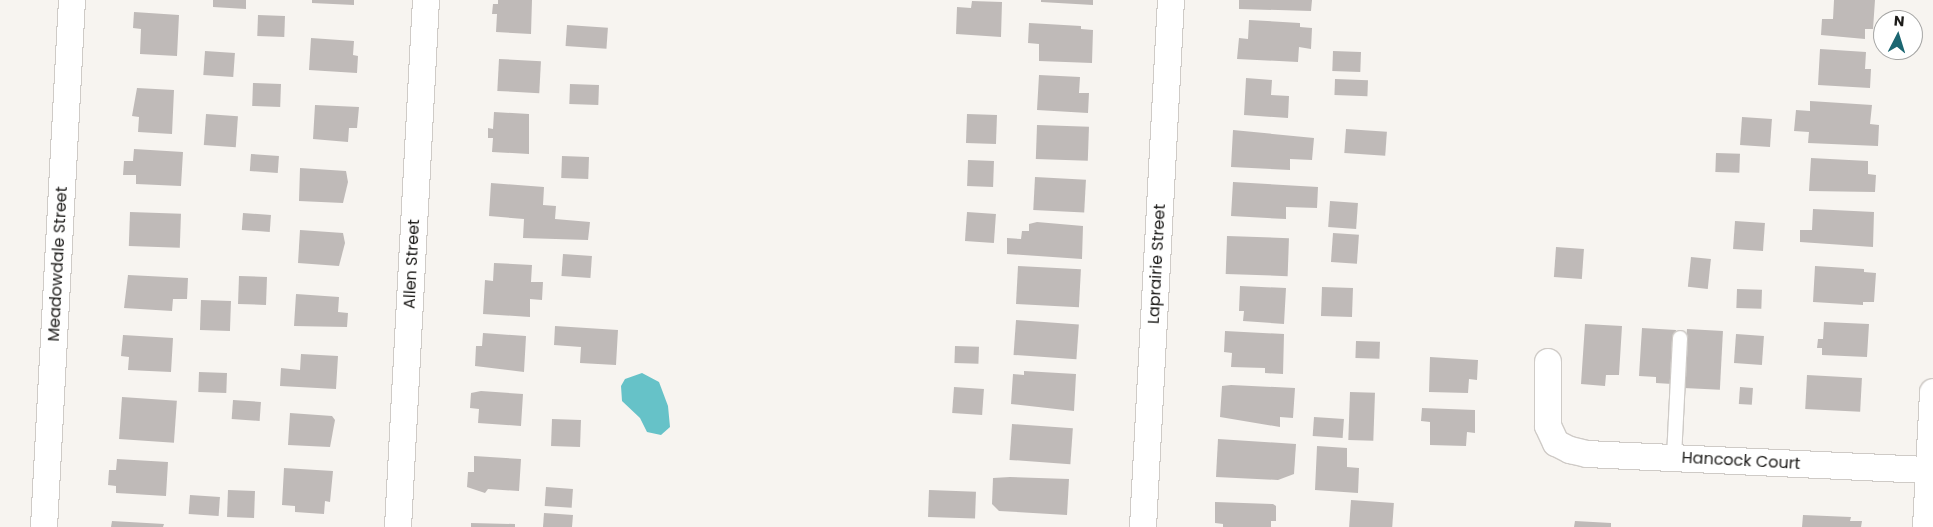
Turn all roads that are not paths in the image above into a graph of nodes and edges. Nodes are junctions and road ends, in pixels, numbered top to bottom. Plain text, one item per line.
1 (72, 0) edge
2 (426, 0) edge
3 (1171, 0) edge
4 (1680, 338) dead end
5 (1548, 362) dead end
6 (1933, 392) edge
7 (1674, 457) junction
8 (1928, 470) junction
9 (44, 527) edge
10 (398, 527) edge
11 (1143, 527) edge
12 (1926, 527) edge

1 - 9 street, Meadowdale Street
2 - 10 street, Allen Street
3 - 11 street, Laprairie Street
4 - 7 lane
5 - 7 street, Hancock Court
6 - 8 street
7 - 8 street, Hancock Court
8 - 12 street

